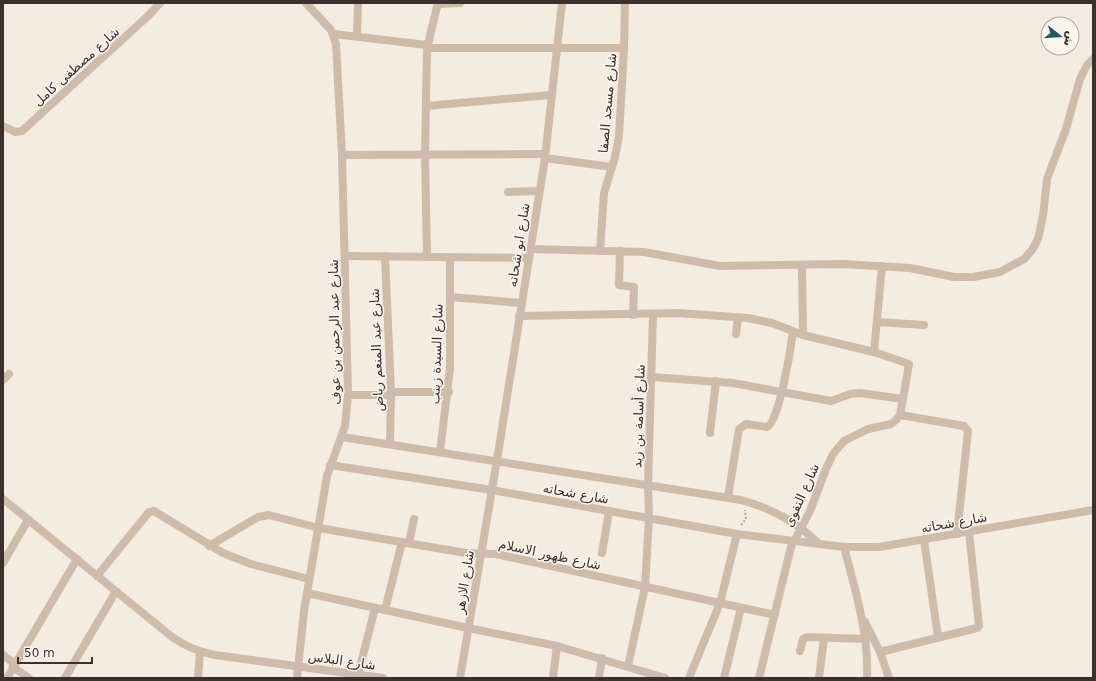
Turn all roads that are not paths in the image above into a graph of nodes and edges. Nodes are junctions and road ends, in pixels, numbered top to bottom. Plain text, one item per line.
1 (160, 3) edge
2 (306, 3) edge
3 (358, 3) edge
4 (460, 3) edge
5 (562, 3) edge
6 (625, 3) edge
7 (438, 4) edge
8 (334, 34) junction
9 (357, 36) junction
10 (427, 46) junction
11 (556, 47) junction
12 (624, 48) junction
13 (1093, 59) edge
14 (551, 95) junction
15 (426, 106) junction
16 (3, 126) edge
17 (425, 154) junction
18 (342, 155) junction
19 (545, 156) junction
20 (612, 167) junction
21 (539, 191) junction
22 (508, 192) dead end
23 (600, 250) junction
24 (620, 251) junction
25 (529, 253) junction
26 (345, 256) junction
27 (385, 256) junction
28 (427, 257) junction
29 (450, 257) junction
30 (802, 265) junction
31 (882, 266) junction
32 (450, 297) junction
33 (521, 303) junction
34 (653, 314) junction
35 (633, 315) junction
36 (519, 316) junction
37 (738, 318) junction
38 (877, 322) junction
39 (924, 325) dead end
40 (793, 332) junction
41 (736, 334) dead end
42 (803, 335) junction
43 (874, 352) junction
44 (651, 377) junction
45 (716, 380) junction
46 (449, 392) junction
47 (782, 392) junction
48 (391, 393) junction
49 (348, 395) junction
50 (903, 399) junction
51 (900, 415) junction
52 (710, 433) dead end
53 (342, 437) junction
54 (390, 444) junction
55 (440, 452) junction
56 (497, 460) junction
57 (330, 465) junction
58 (648, 485) junction
59 (492, 490) junction
60 (728, 497) junction
61 (3, 500) edge
62 (1093, 510) edge
63 (608, 511) junction
64 (649, 518) junction
65 (414, 519) dead end
66 (28, 520) junction
67 (319, 528) junction
68 (801, 528) junction
69 (969, 532) junction
70 (737, 534) junction
71 (957, 534) junction
72 (924, 540) junction
73 (793, 542) junction
74 (406, 543) junction
75 (818, 543) junction
76 (209, 546) junction
77 (844, 547) junction
78 (602, 553) dead end
79 (480, 554) junction
80 (77, 559) junction
81 (3, 563) edge
82 (97, 576) junction
83 (310, 579) junction
84 (646, 587) junction
85 (116, 591) junction
86 (307, 593) junction
87 (720, 603) junction
88 (375, 608) junction
89 (741, 608) junction
90 (385, 610) junction
91 (775, 615) junction
92 (862, 618) junction
93 (468, 628) junction
94 (938, 637) junction
95 (824, 638) junction
96 (866, 639) junction
97 (557, 646) junction
98 (800, 651) dead end
99 (200, 652) junction
100 (880, 652) junction
101 (3, 655) edge
102 (602, 658) junction
103 (14, 665) junction
104 (297, 666) junction
105 (628, 666) junction
106 (643, 674) edge
107 (354, 676) edge
108 (6, 678) edge
109 (29, 678) edge
110 (65, 678) edge
111 (198, 678) edge
112 (297, 678) edge
113 (383, 678) edge
114 (460, 678) edge
115 (554, 678) edge
116 (599, 678) edge
117 (665, 678) edge
118 (689, 678) edge
119 (724, 678) edge
120 (759, 678) edge
121 (819, 678) edge
122 (867, 678) edge
123 (889, 678) edge

1 - 16 street, شارع مصطفى كامل
2 - 8 street
3 - 9 street
4 - 7 street
5 - 11 street, شارع ابو شحاته
6 - 12 street, شارع مسجد الصفا
7 - 10 street
8 - 9 street
8 - 18 street, شارع عبد الرحمن بن عوف
9 - 10 street
10 - 11 street
10 - 15 street
11 - 12 street
11 - 14 street, شارع ابو شحاته
12 - 20 street, شارع مسجد الصفا
13 - 31 street
14 - 15 street
14 - 19 street, شارع ابو شحاته
15 - 17 street
17 - 18 street
17 - 19 street
17 - 28 street
18 - 26 street, شارع عبد الرحمن بن عوف
19 - 20 street
19 - 21 street, شارع ابو شحاته
20 - 23 street, شارع مسجد الصفا
21 - 22 street
21 - 25 street, شارع ابو شحاته
23 - 24 street
23 - 25 street
24 - 30 street
24 - 35 street
25 - 29 street
25 - 33 street, شارع ابو شحاته
26 - 27 street
26 - 49 street, شارع عبد الرحمن بن عوف
27 - 28 street
27 - 48 street, شارع عبد المنعم رياض
28 - 29 street
29 - 32 street, شارع السيدة زينب
30 - 31 street
30 - 42 street
31 - 38 street
32 - 33 street
32 - 46 street, شارع السيدة زينب
33 - 36 street, شارع ابو شحاته
34 - 35 street
34 - 37 street
34 - 44 street, شارع أسامة بن زيد
35 - 36 street
36 - 56 street, شارع ابو شحاته
37 - 40 street
37 - 41 street
38 - 39 street
38 - 43 street
40 - 42 street
40 - 47 street
42 - 43 street
43 - 50 street
44 - 45 street
44 - 58 street, شارع أسامة بن زيد
45 - 47 street
45 - 52 street
46 - 48 street
46 - 55 street, شارع السيدة زينب
47 - 50 street
47 - 60 street
48 - 49 street
48 - 54 street, شارع عبد المنعم رياض
49 - 53 street, شارع عبد الرحمن بن عوف
50 - 51 street
51 - 68 street, شارع التقوى
51 - 71 street
53 - 54 street, شارع شحاته
53 - 57 street, شارع عبد الرحمن بن عوف
54 - 55 street, شارع شحاته
55 - 56 street, شارع شحاته
56 - 58 street, شارع شحاته
56 - 59 street, شارع ابو شحاته
57 - 59 street, شارع شحاته
57 - 67 street, شارع عبد الرحمن بن عوف
58 - 60 street, شارع شحاته
58 - 64 street, شارع أسامة بن زيد
59 - 63 street, شارع شحاته
59 - 79 street, شارع الازهر
60 - 68 street, شارع شحاته
61 - 66 street, شارع البلاس
62 - 69 street, شارع شحاته
63 - 64 street, شارع شحاته
63 - 78 street
64 - 70 street, شارع شحاته
64 - 84 street, شارع أسامة بن زيد
65 - 74 street
66 - 80 street, شارع البلاس
66 - 81 street
67 - 74 street, شارع ظهور الاسلام
67 - 76 street, شارع ظهور الاسلام
67 - 83 street, شارع عبد الرحمن بن عوف
68 - 73 street, شارع التقوى
68 - 75 street, شارع شحاته
69 - 71 street, شارع شحاته
69 - 94 street
70 - 73 street, شارع شحاته
70 - 87 street
71 - 72 street, شارع شحاته
72 - 77 street, شارع شحاته
72 - 94 street
73 - 75 street, شارع شحاته
73 - 91 street, شارع التقوى
74 - 79 street, شارع ظهور الاسلام
74 - 90 street
75 - 77 street, شارع شحاته
76 - 82 street
76 - 83 street
77 - 92 street
79 - 84 street, شارع ظهور الاسلام
79 - 93 street, شارع الازهر
80 - 82 street, شارع البلاس
80 - 103 street
82 - 85 street, شارع البلاس
83 - 86 street, شارع عبد الرحمن بن عوف
84 - 87 street, شارع ظهور الاسلام
84 - 105 street, شارع أسامة بن زيد
85 - 99 street, شارع البلاس
85 - 110 street
86 - 88 street
86 - 104 street, شارع عبد الرحمن بن عوف
87 - 89 street, شارع ظهور الاسلام
87 - 118 street
88 - 90 street
88 - 107 street
89 - 91 street, شارع ظهور الاسلام
89 - 119 street
90 - 93 street
91 - 120 street, شارع التقوى
92 - 96 street
92 - 100 street
93 - 97 street
93 - 114 street, شارع الازهر
94 - 100 street
95 - 96 street
95 - 98 street
95 - 121 street
96 - 122 street
97 - 102 street
97 - 115 street
99 - 104 street, شارع البلاس
99 - 111 street
100 - 123 street
101 - 103 street
102 - 105 street
102 - 116 street
103 - 108 street
103 - 109 street
104 - 107 street, شارع البلاس
104 - 112 street
105 - 106 street
106 - 117 street
107 - 113 street, شارع البلاس

